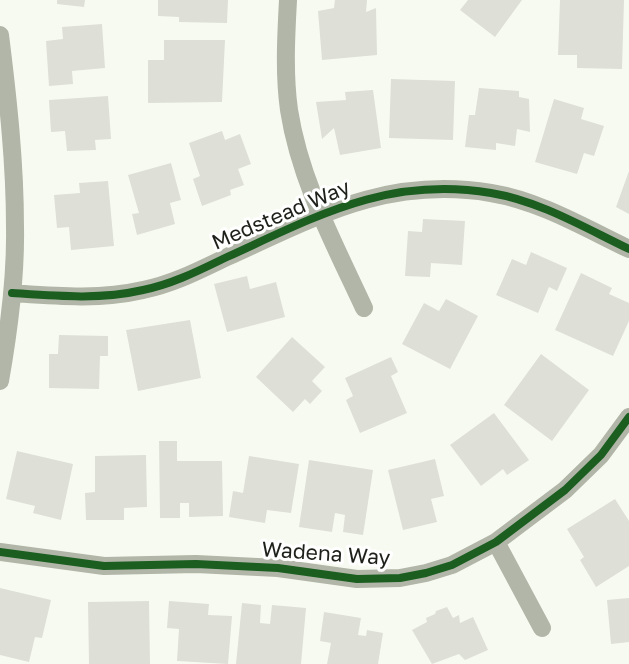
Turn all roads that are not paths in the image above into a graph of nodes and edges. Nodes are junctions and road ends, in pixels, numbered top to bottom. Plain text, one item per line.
1 (288, 0) edge
2 (0, 35) edge
3 (321, 214) junction
4 (629, 249) edge
5 (12, 292) junction
6 (364, 308) dead end
7 (0, 381) edge
8 (629, 417) edge
9 (496, 542) junction
10 (0, 552) edge
11 (542, 628) dead end

1 - 3 street
2 - 5 street
3 - 4 street, Medstead Way
3 - 5 street, Medstead Way
3 - 6 street
5 - 7 street
8 - 9 street, Wadena Way
9 - 10 street, Wadena Way
9 - 11 street

